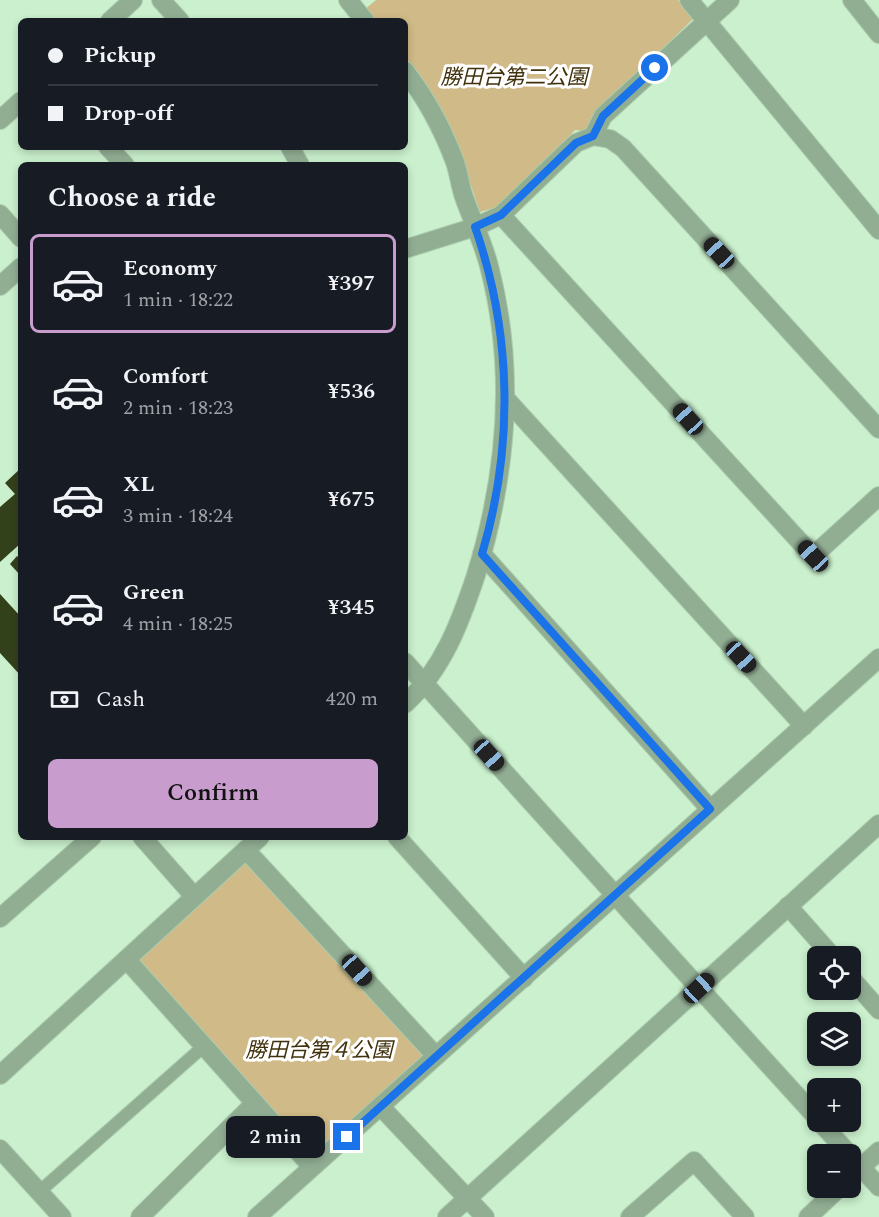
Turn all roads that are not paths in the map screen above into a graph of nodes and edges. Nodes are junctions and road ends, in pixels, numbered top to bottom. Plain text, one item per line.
1 (133, 0) edge
2 (161, 0) edge
3 (689, 0) edge
4 (730, 0) edge
5 (852, 0) edge
6 (113, 18) edge
7 (177, 18) edge
8 (707, 21) junction
9 (879, 34) edge
10 (408, 76) edge
11 (18, 104) edge
12 (0, 120) edge
13 (593, 136) junction
14 (111, 150) edge
15 (122, 162) edge
16 (0, 214) edge
17 (501, 215) junction
18 (475, 227) junction
19 (879, 230) edge
20 (18, 235) edge
21 (408, 248) edge
22 (18, 270) edge
23 (0, 286) edge
24 (506, 399) junction
25 (879, 429) edge
26 (879, 496) edge
27 (482, 554) junction
28 (879, 658) edge
29 (408, 665) edge
30 (426, 685) junction
31 (408, 701) edge
32 (804, 726) junction
33 (710, 809) junction
34 (879, 824) edge
35 (89, 840) edge
36 (145, 840) edge
37 (257, 840) edge
38 (400, 840) edge
39 (246, 850) junction
40 (193, 895) junction
41 (615, 896) junction
42 (788, 906) junction
43 (0, 918) edge
44 (823, 946) edge
45 (127, 960) junction
46 (524, 978) junction
47 (861, 987) edge
48 (699, 988) junction
49 (876, 1001) edge
50 (204, 1046) junction
51 (436, 1056) junction
52 (0, 1075) edge
53 (255, 1104) junction
54 (381, 1107) junction
55 (807, 1107) edge
56 (828, 1132) edge
57 (838, 1144) edge
58 (0, 1149) edge
59 (879, 1151) edge
60 (861, 1160) edge
61 (312, 1167) junction
62 (861, 1171) edge
63 (879, 1187) edge
64 (39, 1192) junction
65 (468, 1198) junction
66 (828, 1198) edge
67 (62, 1217) edge
68 (140, 1217) edge
69 (258, 1217) edge
70 (447, 1217) edge
71 (485, 1217) edge
72 (630, 1217) edge
73 (745, 1217) edge
74 (808, 1217) edge

1 - 6 street
2 - 7 street
3 - 8 street
4 - 8 street
5 - 9 street
8 - 13 street
8 - 19 street
10 - 18 street
11 - 12 street
13 - 17 street
13 - 25 street
14 - 15 street
16 - 20 street
17 - 18 street
17 - 26 street
18 - 21 street
18 - 24 street
22 - 23 street
24 - 27 street
24 - 32 street
27 - 30 street
27 - 33 street
28 - 32 street
29 - 30 street
30 - 31 street
30 - 41 street
32 - 33 street
33 - 41 street
34 - 42 street
35 - 43 street
36 - 40 street
37 - 39 street
38 - 46 street
39 - 40 street
39 - 51 street
40 - 45 street
41 - 46 street
41 - 48 street
42 - 44 street
42 - 48 street
45 - 50 street
45 - 52 street
46 - 51 street
47 - 49 street
48 - 55 street
48 - 65 street
50 - 53 street
50 - 64 lane
51 - 54 street
53 - 61 street
53 - 68 street
54 - 61 street
54 - 65 street
56 - 57 street
58 - 64 street
59 - 60 street
61 - 69 street
62 - 63 street
64 - 67 street
65 - 70 street
65 - 71 street
66 - 74 street
72 - 73 street

